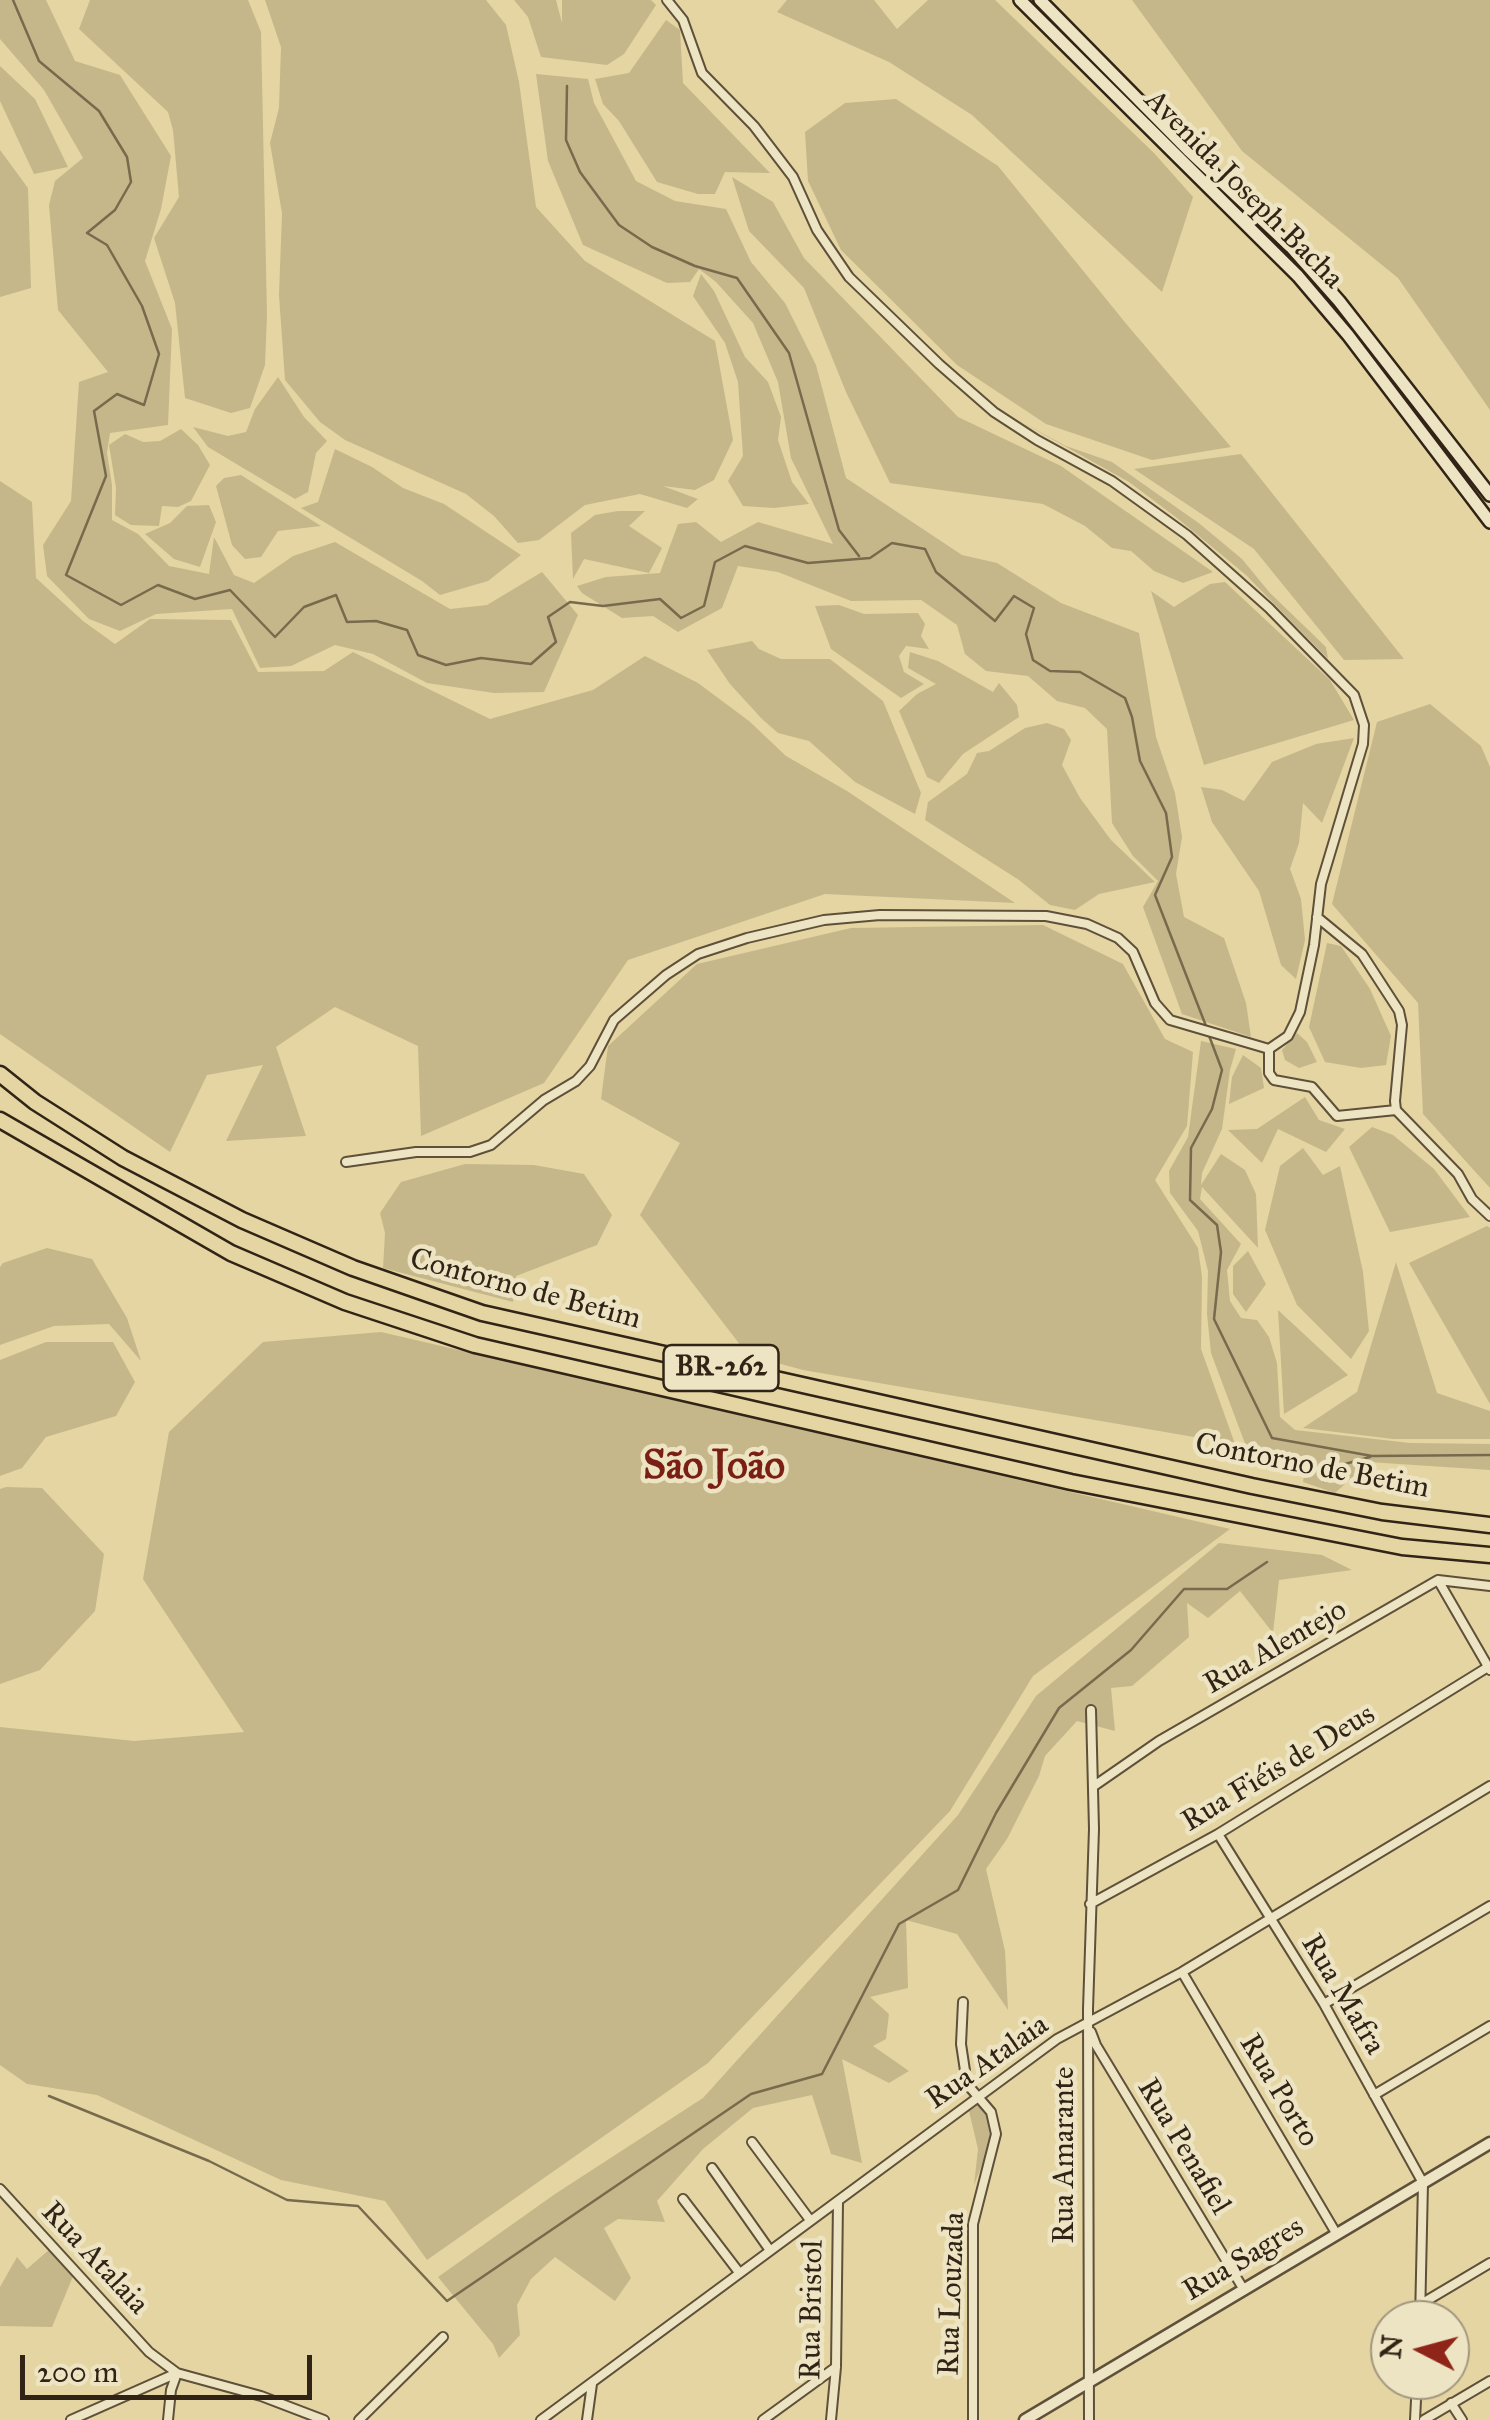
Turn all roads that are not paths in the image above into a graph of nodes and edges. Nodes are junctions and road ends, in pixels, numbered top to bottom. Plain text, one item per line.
1 (667, 0) edge
2 (1020, 0) edge
3 (1040, 0) edge
4 (1490, 495) edge
5 (1490, 522) edge
6 (1318, 917) junction
7 (1269, 1048) junction
8 (0, 1074) edge
9 (1396, 1110) junction
10 (0, 1120) edge
11 (346, 1162) dead end
12 (1490, 1216) edge
13 (1490, 1525) edge
14 (1490, 1556) edge
15 (1438, 1580) junction
16 (1490, 1586) edge
17 (1489, 1669) edge
18 (1091, 1710) dead end
19 (1094, 1786) junction
20 (1490, 1786) edge
21 (1218, 1834) junction
22 (1090, 1904) junction
23 (1490, 1906) edge
24 (1270, 1918) junction
25 (1182, 1972) junction
26 (963, 2002) dead end
27 (1324, 2004) junction
28 (1088, 2024) junction
29 (1490, 2026) edge
30 (980, 2095) junction
31 (1374, 2095) junction
32 (752, 2142) dead end
33 (1490, 2143) edge
34 (712, 2168) dead end
35 (1423, 2183) junction
36 (0, 2189) edge
37 (683, 2199) dead end
38 (838, 2202) junction
39 (810, 2220) junction
40 (1336, 2233) junction
41 (770, 2249) junction
42 (1490, 2263) edge
43 (738, 2271) junction
44 (1244, 2290) junction
45 (1421, 2300) edge
46 (1428, 2300) edge
47 (443, 2338) dead end
48 (836, 2367) junction
49 (177, 2373) junction
50 (1490, 2381) edge
51 (1088, 2382) junction
52 (592, 2384) junction
53 (1451, 2403) junction
54 (307, 2417) edge
55 (71, 2420) edge
56 (168, 2420) edge
57 (324, 2420) edge
58 (359, 2420) edge
59 (541, 2420) edge
60 (587, 2420) edge
61 (763, 2420) edge
62 (831, 2420) edge
63 (973, 2420) edge
64 (1025, 2420) edge
65 (1089, 2420) edge
66 (1424, 2420) edge
67 (1462, 2420) edge

1 - 6 street
2 - 5 main road, Avenida Joseph Bacha
3 - 4 main road, Avenida Joseph Bacha
6 - 7 street
6 - 9 street
7 - 9 street
7 - 11 street
8 - 13 highway, Contorno de Betim / BR-262
9 - 12 street
10 - 14 highway, Contorno de Betim / BR-262
15 - 16 street
15 - 17 street
15 - 19 street, Rua Alentejo
17 - 21 street, Rua Fiéis de Deus
18 - 19 street, Rua Amarante
19 - 22 street, Rua Amarante
20 - 24 street, Rua Atalaia
21 - 22 street, Rua Fiéis de Deus
21 - 24 street, Rua Mafra
22 - 28 street, Rua Amarante
23 - 27 street
24 - 25 street, Rua Atalaia
24 - 27 street, Rua Mafra
25 - 28 street, Rua Atalaia
25 - 40 street, Rua Porto
26 - 30 street, Rua Louzada
27 - 31 street, Rua Mafra
28 - 30 street, Rua Atalaia
28 - 44 street, Rua Penafiel
28 - 51 street, Rua Amarante
29 - 31 street
30 - 38 street, Rua Atalaia
30 - 63 street, Rua Louzada
31 - 35 street, Rua Mafra
32 - 39 street
33 - 35 street, Rua Sagres
34 - 41 street
35 - 40 street, Rua Sagres
35 - 45 street
36 - 49 street, Rua Atalaia
37 - 43 street
38 - 39 street, Rua Atalaia
38 - 48 street, Rua Bristol
39 - 41 street, Rua Atalaia
40 - 44 street, Rua Sagres
41 - 43 street, Rua Atalaia
42 - 46 street
43 - 52 street, Rua Atalaia
44 - 51 street, Rua Sagres
47 - 58 street
48 - 61 street
48 - 62 street, Rua Bristol
49 - 54 street, Rua Atalaia
49 - 55 street
49 - 56 street
50 - 53 street
51 - 64 street, Rua Sagres
51 - 65 street, Rua Amarante
52 - 59 street, Rua Atalaia
52 - 60 street
53 - 66 street
53 - 67 street
54 - 57 street, Rua Atalaia

